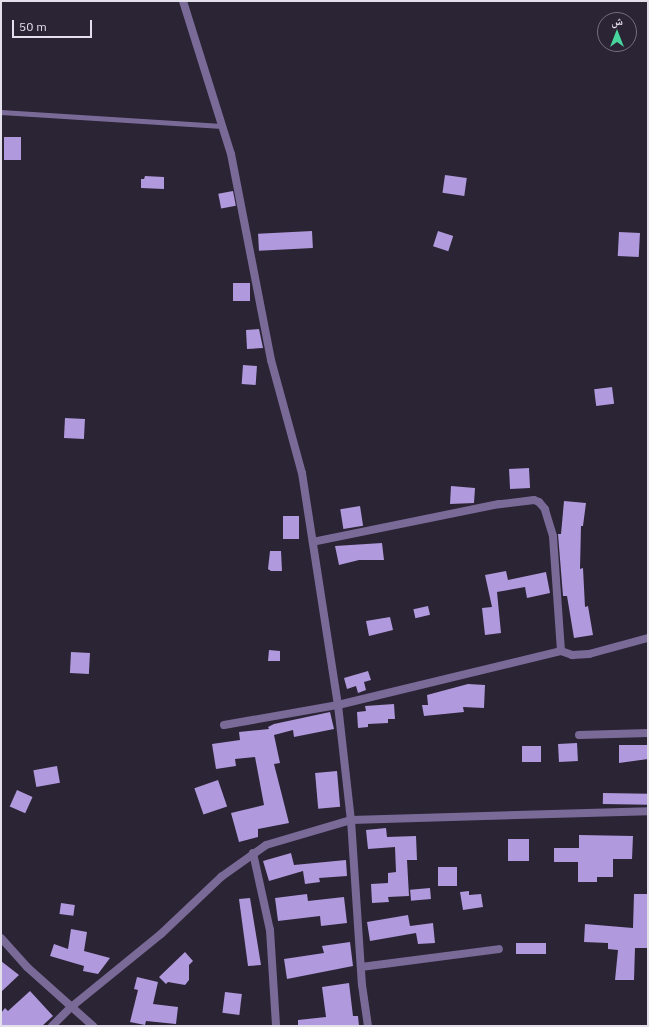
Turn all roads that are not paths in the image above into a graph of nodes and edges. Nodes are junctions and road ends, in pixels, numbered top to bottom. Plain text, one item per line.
1 (183, 1) edge
2 (1, 112) edge
3 (222, 126) junction
4 (313, 542) junction
5 (648, 638) edge
6 (561, 651) junction
7 (338, 705) junction
8 (224, 725) dead end
9 (648, 733) edge
10 (579, 735) dead end
11 (648, 811) edge
12 (351, 820) junction
13 (253, 853) junction
14 (1, 938) edge
15 (499, 949) dead end
16 (361, 967) junction
17 (70, 1008) junction
18 (52, 1026) edge
19 (93, 1026) edge
20 (276, 1026) edge
21 (368, 1026) edge

1 - 3 street
2 - 3 lane
3 - 4 street
4 - 6 street
4 - 7 street
5 - 6 street
6 - 7 street
7 - 8 street
7 - 12 street
9 - 10 street
11 - 12 street
12 - 13 street
12 - 16 street
13 - 17 street
13 - 20 street
14 - 17 street
15 - 16 street
16 - 21 street
17 - 18 street
17 - 19 street

